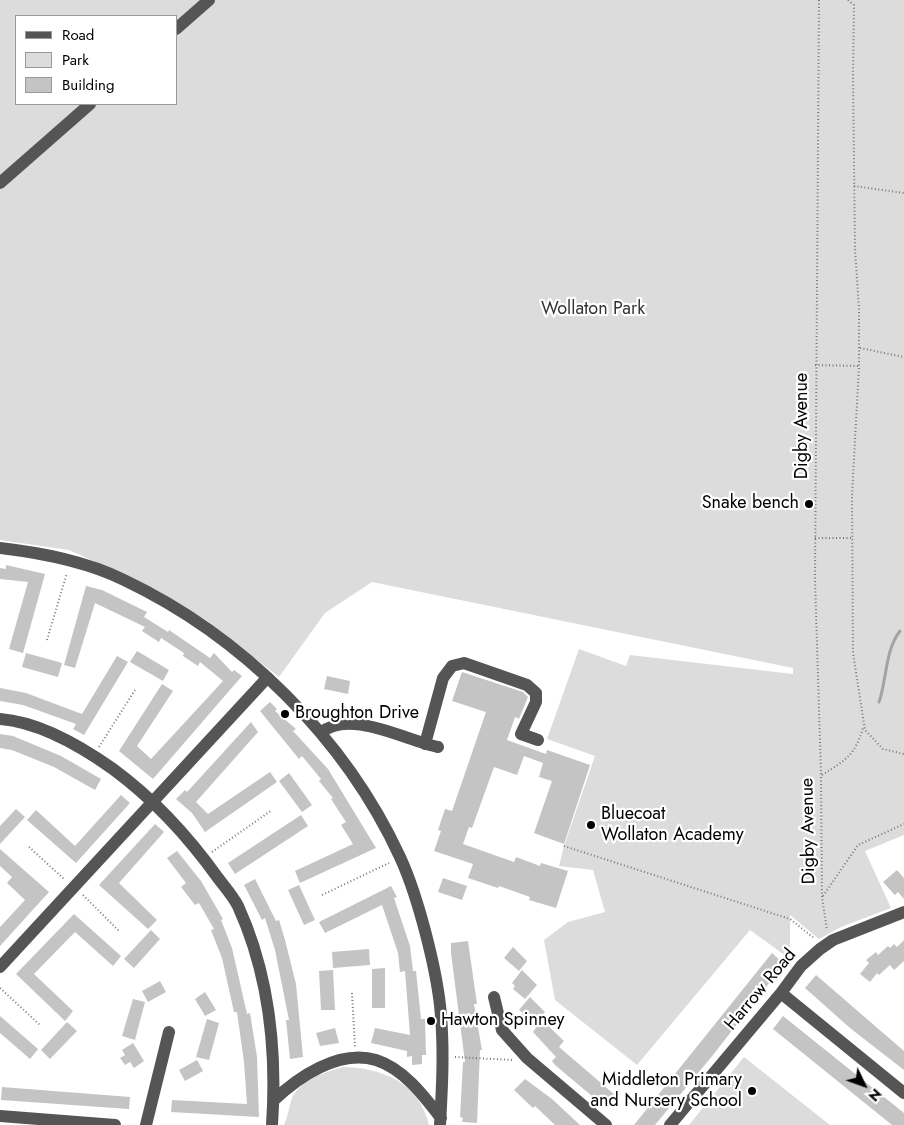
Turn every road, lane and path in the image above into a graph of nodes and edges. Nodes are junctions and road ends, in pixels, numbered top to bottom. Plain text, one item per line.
1 (209, 0) edge
2 (819, 0) edge
3 (848, 0) edge
4 (178, 26) edge
5 (89, 105) edge
6 (0, 183) edge
7 (854, 186) junction
8 (904, 193) edge
9 (859, 348) junction
10 (904, 357) edge
11 (816, 365) junction
12 (859, 366) junction
13 (815, 538) junction
14 (852, 538) junction
15 (0, 548) edge
16 (70, 561) junction
17 (47, 640) dead end
18 (267, 678) junction
19 (135, 690) dead end
20 (0, 718) edge
21 (864, 726) junction
22 (321, 733) junction
23 (538, 740) dead end
24 (904, 754) edge
25 (94, 756) junction
26 (821, 775) junction
27 (153, 801) junction
28 (272, 810) dead end
29 (904, 824) edge
30 (564, 846) dead end
31 (29, 847) dead end
32 (204, 858) junction
33 (400, 858) junction
34 (73, 886) junction
35 (322, 895) dead end
36 (822, 897) junction
37 (904, 912) edge
38 (120, 932) dead end
39 (833, 940) junction
40 (820, 949) junction
41 (0, 967) edge
42 (0, 988) edge
43 (352, 993) dead end
44 (781, 993) junction
45 (494, 997) dead end
46 (40, 1025) dead end
47 (169, 1032) dead end
48 (443, 1056) junction
49 (527, 1058) junction
50 (356, 1059) junction
51 (904, 1093) edge
52 (273, 1101) junction
53 (0, 1116) edge
54 (441, 1122) edge
55 (115, 1125) edge
56 (146, 1125) edge
57 (272, 1125) edge
58 (606, 1125) edge
59 (670, 1125) edge

1 - 4 street
2 - 11 path, Digby Avenue
3 - 7 path
5 - 6 street
7 - 8 path
7 - 9 path
9 - 10 path
9 - 12 path
11 - 12 path
11 - 13 path, Digby Avenue
12 - 14 path
13 - 14 path
13 - 26 path, Digby Avenue
14 - 21 path
15 - 16 street
16 - 17 path
16 - 18 street
18 - 22 street
18 - 27 street
19 - 25 path
20 - 25 street
21 - 24 path
21 - 26 path
22 - 23 street
22 - 33 street
25 - 27 street
26 - 36 path, Digby Avenue
27 - 32 street
27 - 34 street
28 - 32 path
29 - 36 path
30 - 40 path
31 - 34 path
32 - 52 street
33 - 35 path
33 - 48 street
34 - 38 path
34 - 41 street
36 - 39 path, Digby Avenue
37 - 39 street, Harrow Road
39 - 40 street, Harrow Road
40 - 44 street, Harrow Road
42 - 46 path
43 - 50 path
44 - 51 street
44 - 59 street, Harrow Road
45 - 49 street
47 - 56 street
48 - 49 path
48 - 54 street
49 - 58 street
50 - 52 street
50 - 54 street
52 - 57 street
53 - 55 street

